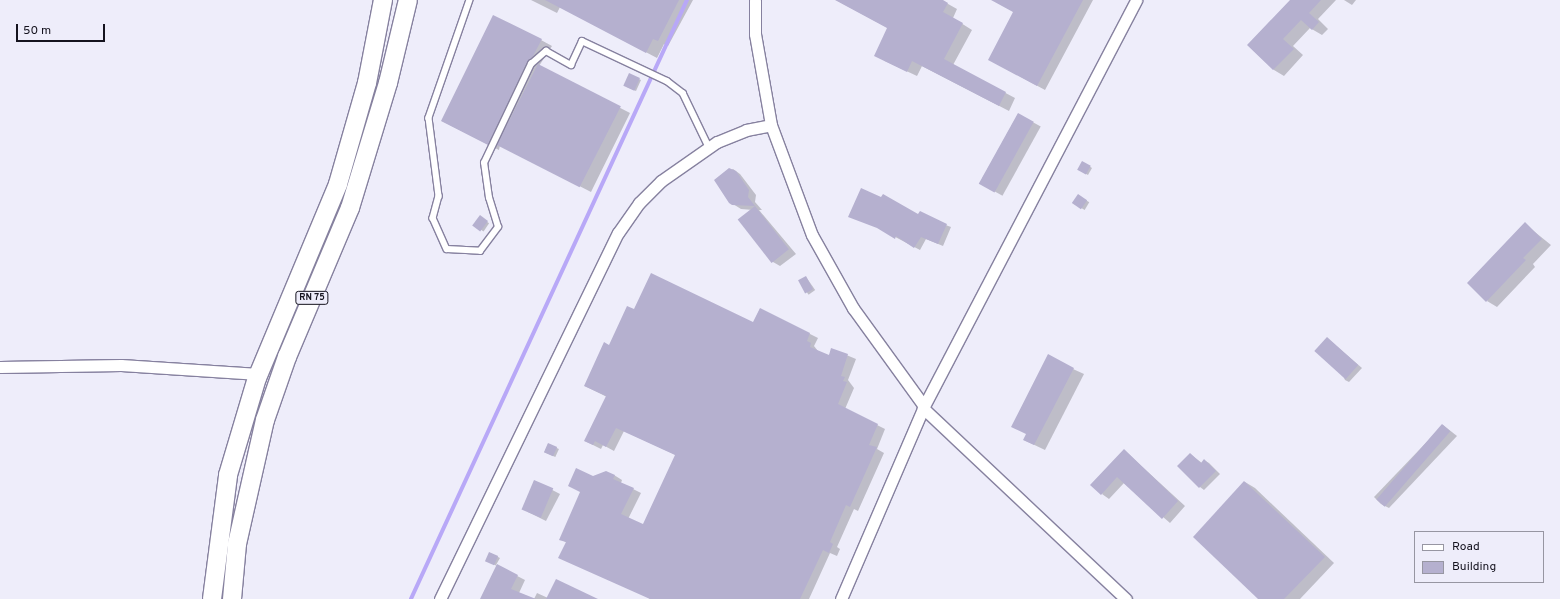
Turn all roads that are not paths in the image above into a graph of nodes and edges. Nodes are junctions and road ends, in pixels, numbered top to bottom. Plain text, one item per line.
1 (383, 0) edge
2 (408, 0) edge
3 (470, 0) edge
4 (755, 0) edge
5 (1136, 0) edge
6 (772, 126) junction
7 (709, 147) junction
8 (0, 367) edge
9 (259, 374) junction
10 (924, 407) junction
11 (212, 599) edge
12 (232, 599) edge
13 (440, 599) edge
14 (841, 599) edge
15 (1126, 599) edge

1 - 9 highway, RN 75
2 - 12 highway, RN 75
3 - 7 lane
4 - 6 street
5 - 10 street
6 - 7 street
6 - 10 street
7 - 13 street
8 - 9 street
9 - 11 highway, RN 75
10 - 14 street
10 - 15 street

